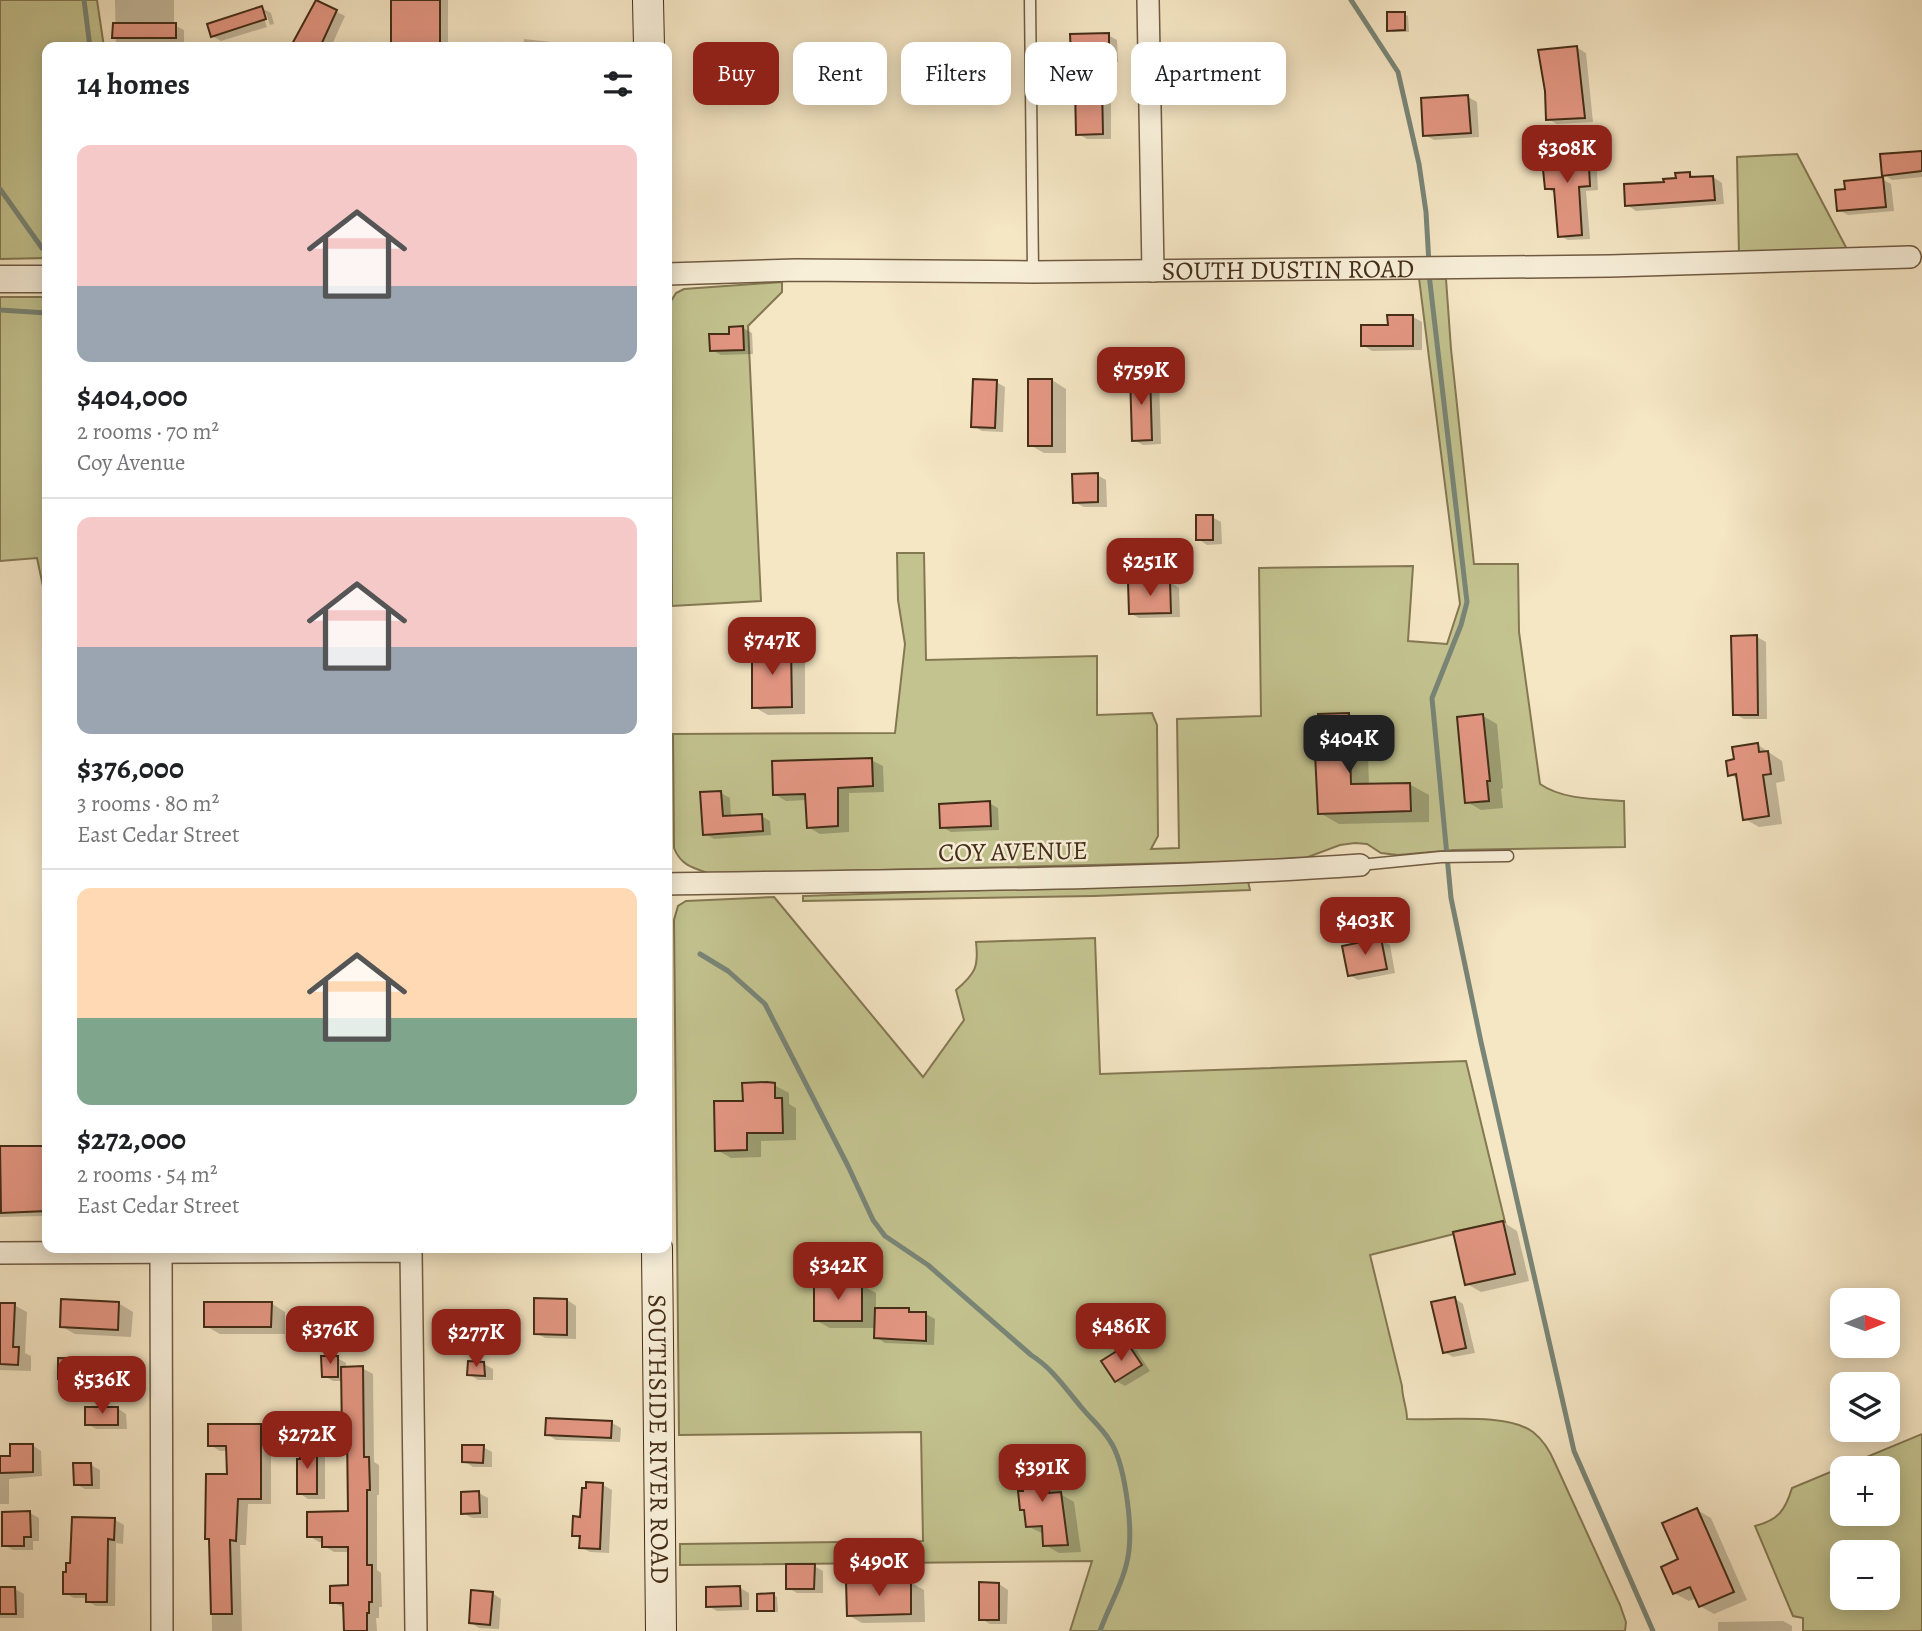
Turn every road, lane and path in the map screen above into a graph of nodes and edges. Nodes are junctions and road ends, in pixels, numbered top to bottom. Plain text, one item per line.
1 (648, 0) edge
2 (1030, 0) edge
3 (1148, 0) edge
4 (649, 42) edge
5 (1910, 257) dead end
6 (1153, 271) junction
7 (1032, 272) junction
8 (672, 274) edge
9 (0, 279) edge
10 (42, 279) edge
11 (1508, 856) dead end
12 (1360, 865) joint
13 (672, 884) edge
14 (0, 1253) edge
15 (42, 1253) edge
16 (161, 1253) edge
17 (411, 1253) edge
18 (657, 1253) edge
19 (162, 1631) edge
20 (416, 1631) edge
21 (661, 1631) edge

1 - 4 main road
2 - 7 lane
3 - 6 street
5 - 6 street, SOUTH DUSTIN ROAD
6 - 7 street, SOUTH DUSTIN ROAD
7 - 8 street, SOUTH DUSTIN ROAD
9 - 10 street
11 - 12 lane
12 - 13 street, COY AVENUE
14 - 15 street
16 - 19 street
17 - 20 street
18 - 21 main road, SOUTHSIDE RIVER ROAD

